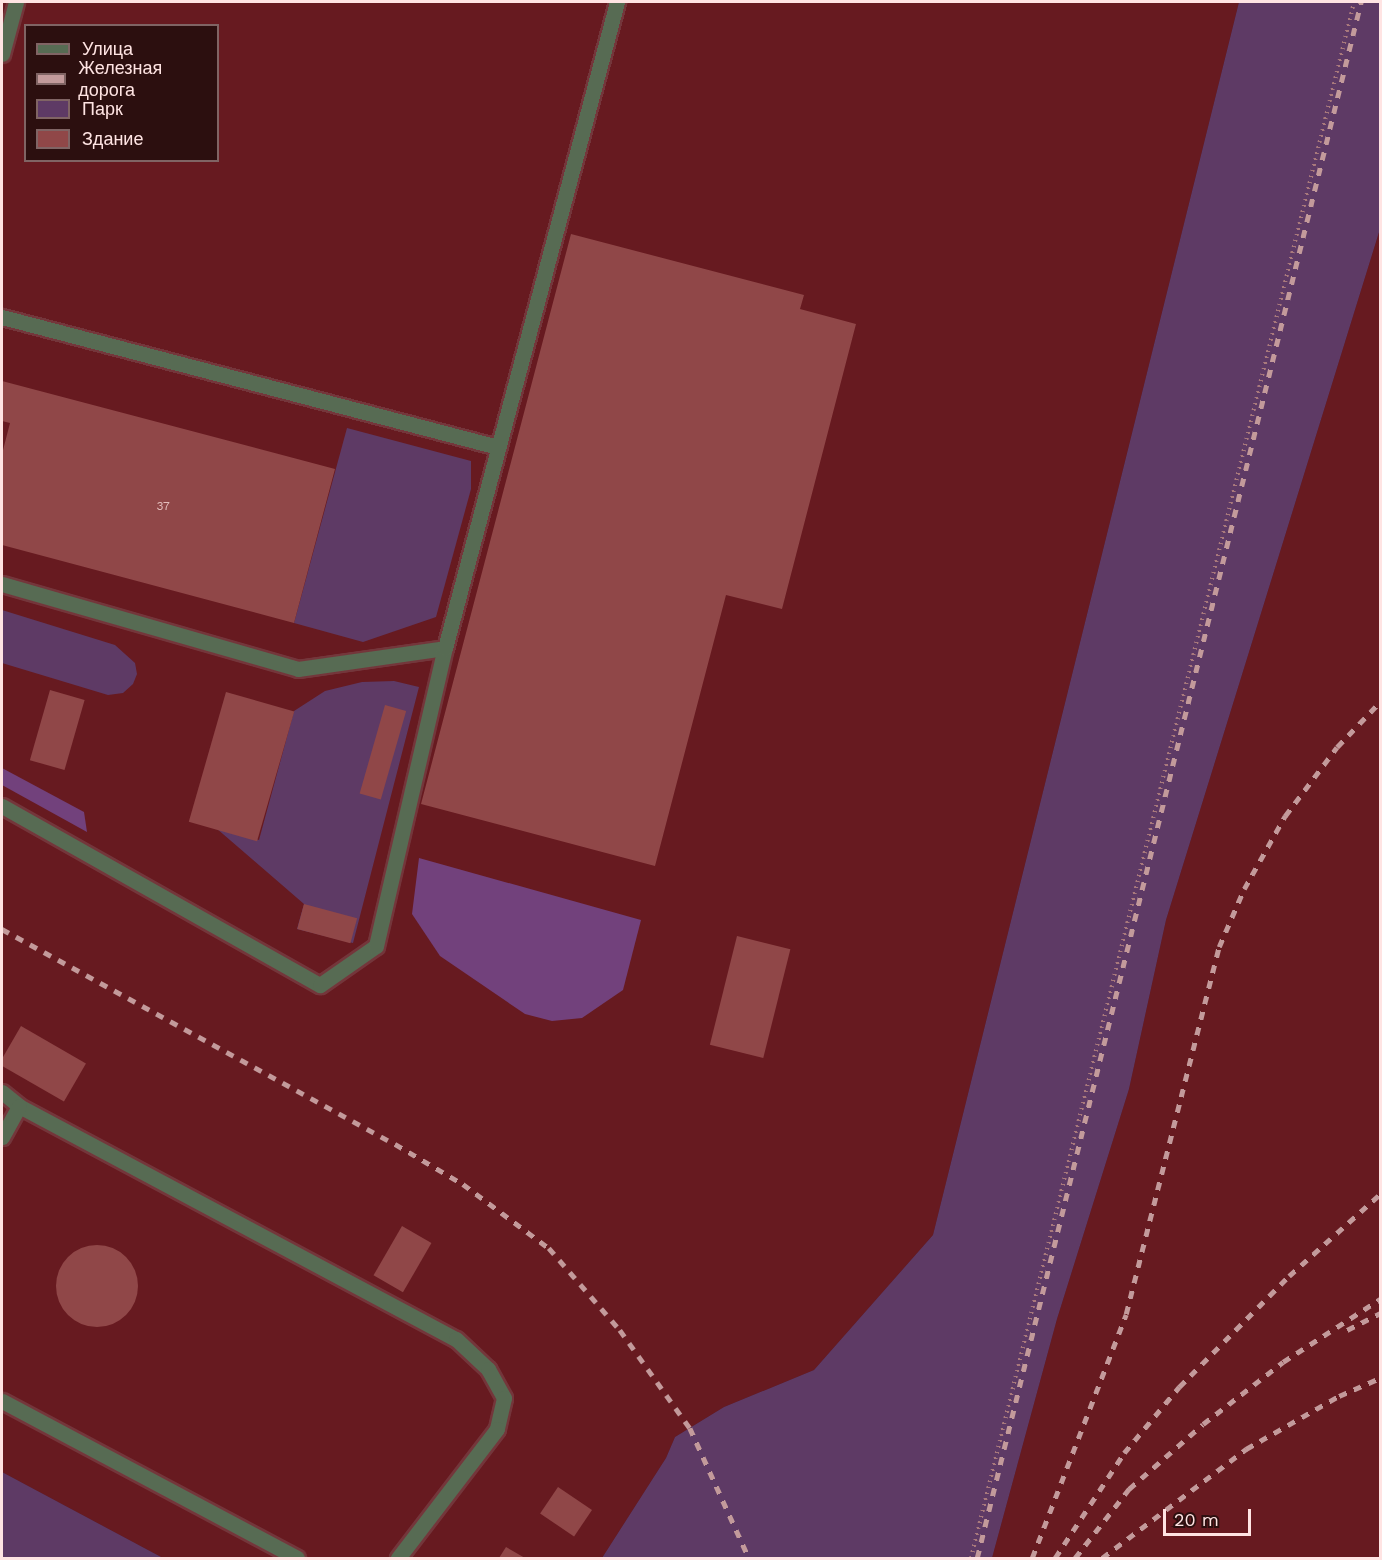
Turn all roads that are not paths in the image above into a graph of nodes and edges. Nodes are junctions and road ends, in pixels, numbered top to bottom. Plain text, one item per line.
1 (16, 2) edge
2 (617, 2) edge
3 (2, 54) edge
4 (2, 317) edge
5 (498, 447) junction
6 (2, 584) edge
7 (446, 648) junction
8 (2, 806) edge
9 (2, 1092) edge
10 (19, 1106) junction
11 (2, 1137) edge
12 (2, 1401) edge
13 (297, 1558) edge
14 (398, 1558) edge

1 - 3 lane
2 - 5 lane
4 - 5 lane
5 - 7 lane
6 - 7 lane
7 - 8 lane
9 - 10 lane
10 - 11 lane
10 - 14 lane
12 - 13 lane

